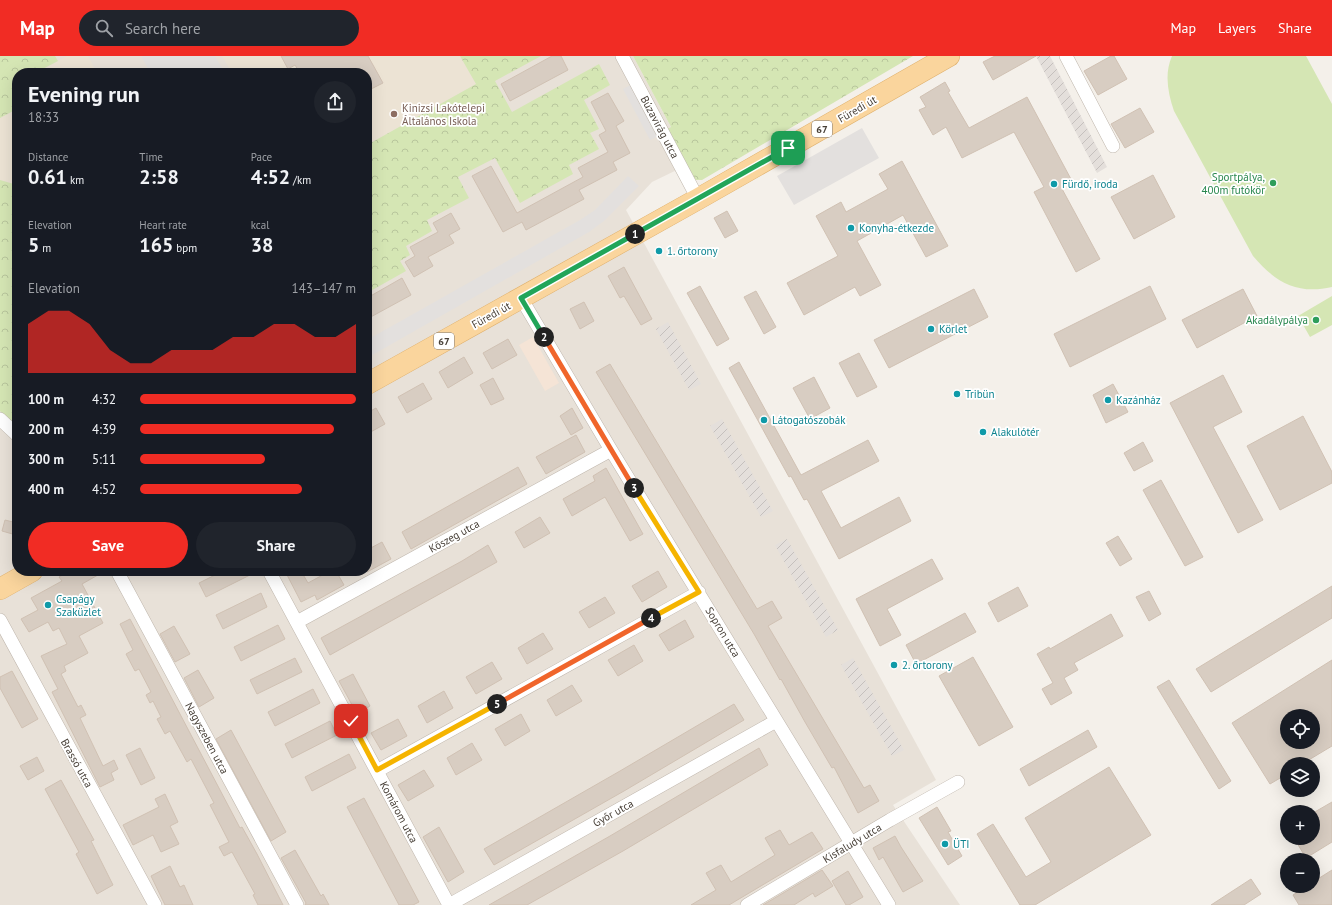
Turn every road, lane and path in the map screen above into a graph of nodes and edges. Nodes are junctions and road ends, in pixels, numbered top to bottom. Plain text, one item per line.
1 (622, 56) edge
2 (949, 56) edge
3 (1066, 56) edge
4 (1113, 146) dead end
5 (698, 199) junction
6 (521, 298) junction
7 (372, 381) edge
8 (0, 420) edge
9 (12, 431) edge
10 (611, 450) junction
11 (23, 576) edge
12 (120, 576) edge
13 (272, 576) edge
14 (0, 589) edge
15 (699, 592) junction
16 (0, 620) edge
17 (297, 622) junction
18 (776, 721) junction
19 (377, 770) junction
20 (958, 782) dead end
21 (852, 843) junction
22 (155, 905) edge
23 (297, 905) edge
24 (449, 905) edge
25 (747, 905) edge
26 (889, 905) edge

1 - 5 street, Búzavirág utca
2 - 5 main road, Füredi út / 67
3 - 4 street
5 - 6 main road, Füredi út / 67
6 - 7 main road, Füredi út / 67
6 - 10 street, Sopron utca
8 - 9 street
10 - 15 street, Sopron utca
10 - 17 street, Kőszeg utca
11 - 14 main road
12 - 23 street, Nagyszeben utca
13 - 17 street, Komárom utca
15 - 18 street, Sopron utca
15 - 19 street
16 - 22 street, Brassó utca
17 - 19 street, Komárom utca
18 - 21 street, Sopron utca
18 - 24 street, Győr utca
19 - 24 street, Komárom utca
20 - 21 street, Kisfaludy utca
21 - 25 street, Kisfaludy utca
21 - 26 street, Sopron utca

